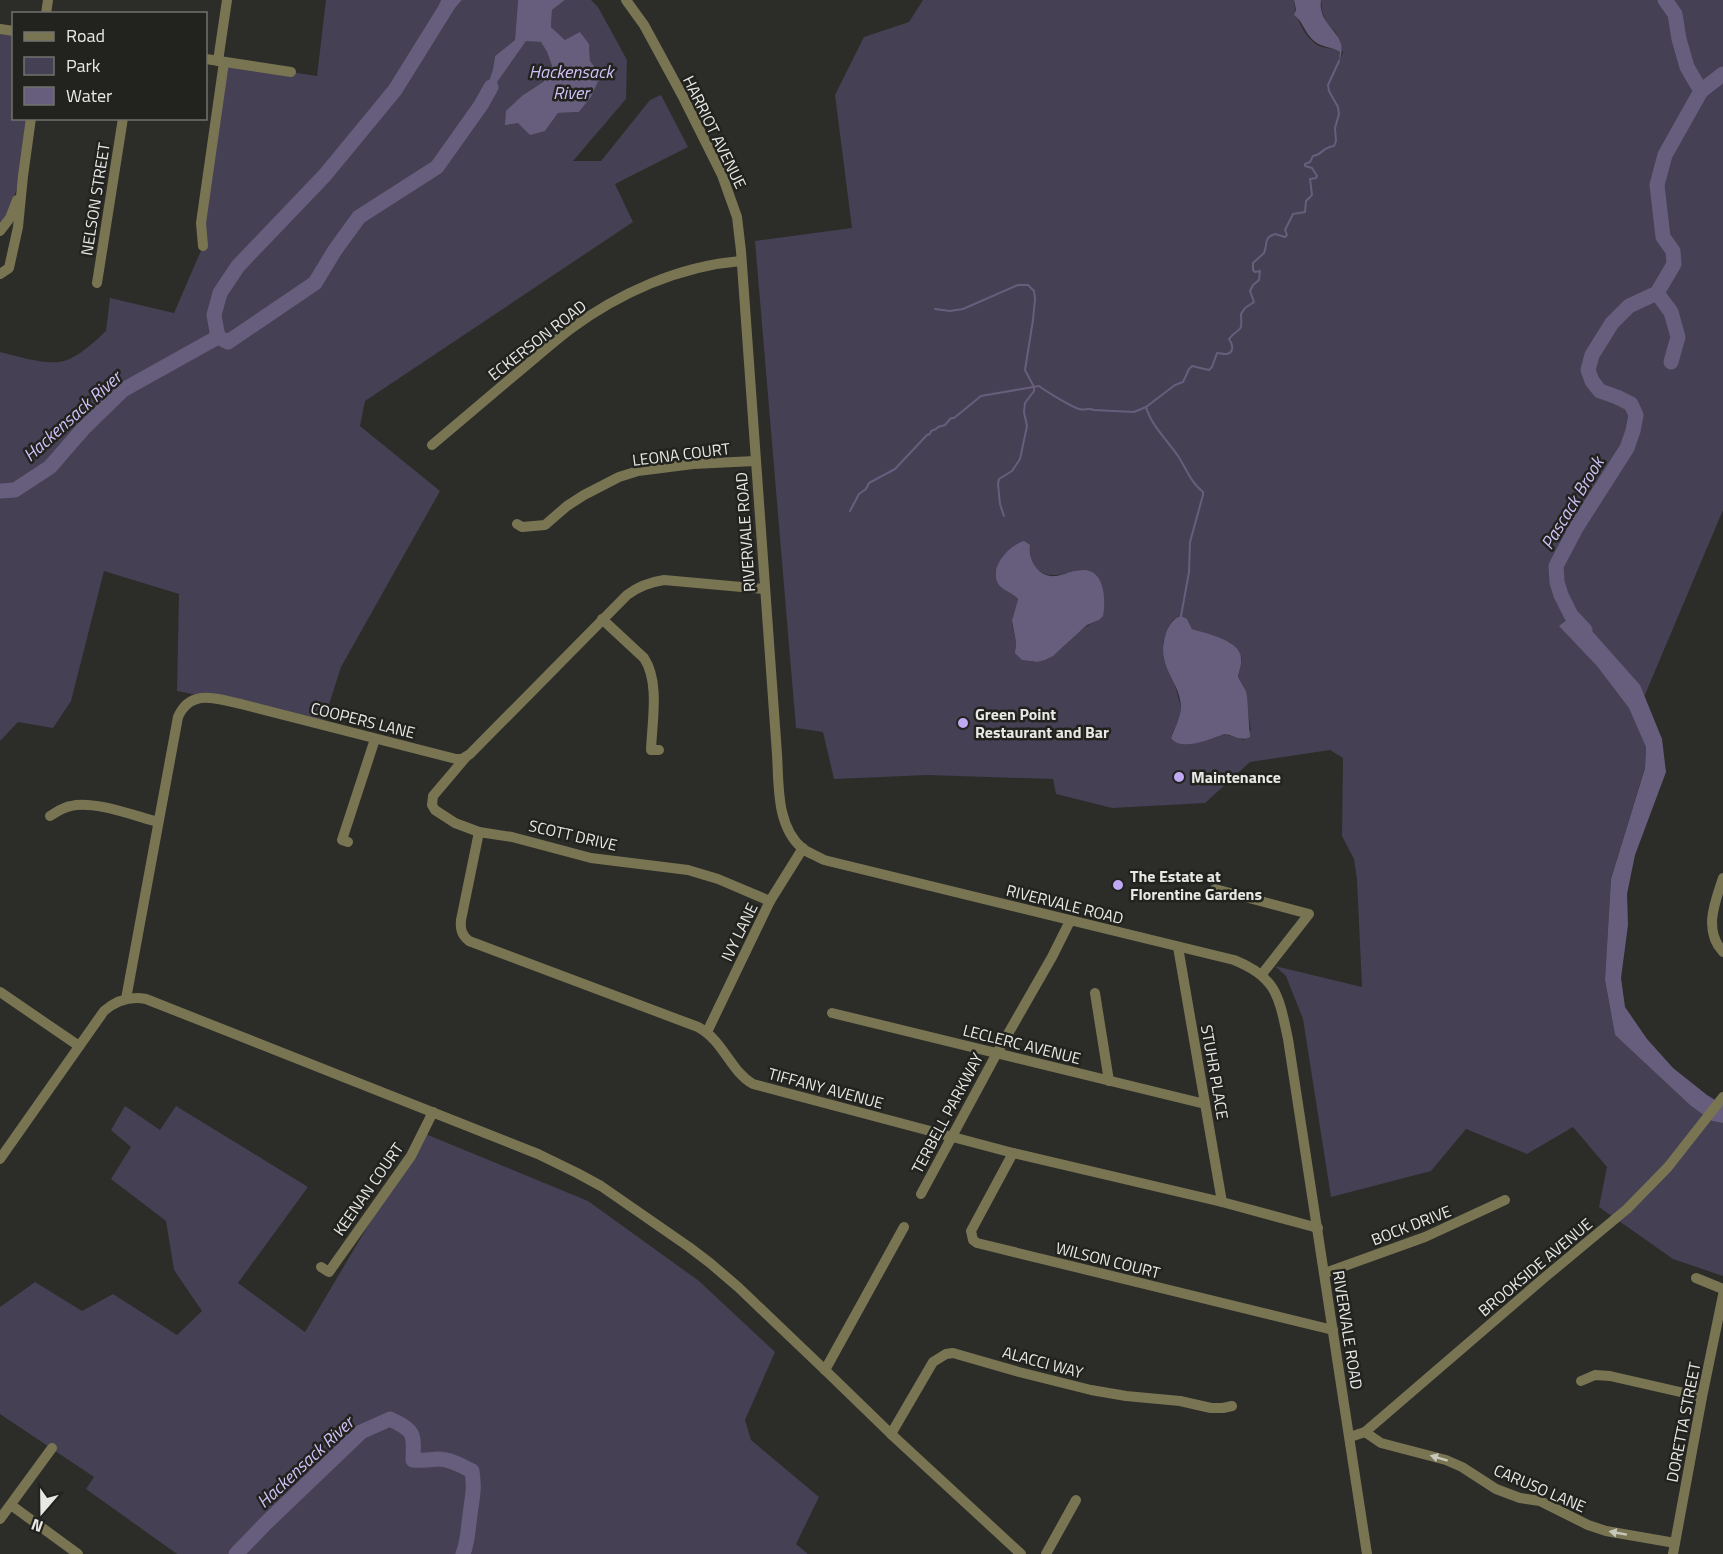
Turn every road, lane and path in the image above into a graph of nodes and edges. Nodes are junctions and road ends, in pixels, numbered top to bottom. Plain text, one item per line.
1 (227, 0) edge
2 (626, 0) edge
3 (207, 59) edge
4 (221, 61) junction
5 (291, 72) dead end
6 (31, 120) edge
7 (123, 120) edge
8 (23, 176) junction
9 (0, 231) edge
10 (203, 246) dead end
11 (741, 261) junction
12 (1, 274) edge
13 (97, 283) dead end
14 (746, 324) joint
15 (432, 445) dead end
16 (755, 461) junction
17 (518, 524) dead end
18 (764, 589) junction
19 (602, 619) junction
20 (375, 738) junction
21 (659, 750) dead end
22 (466, 757) junction
23 (50, 816) dead end
24 (158, 822) junction
25 (479, 832) junction
26 (348, 842) dead end
27 (802, 848) junction
28 (1723, 878) edge
29 (1215, 889) dead end
30 (770, 901) junction
31 (1070, 921) junction
32 (1178, 947) junction
33 (1723, 952) edge
34 (1262, 974) junction
35 (0, 992) edge
36 (1095, 993) dead end
37 (126, 999) junction
38 (832, 1013) dead end
39 (707, 1032) junction
40 (79, 1046) junction
41 (997, 1053) junction
42 (1109, 1080) junction
43 (1722, 1099) edge
44 (1205, 1104) junction
45 (433, 1112) junction
46 (953, 1137) junction
47 (1013, 1153) junction
48 (0, 1159) edge
49 (921, 1194) dead end
50 (1505, 1200) dead end
51 (1222, 1202) junction
52 (904, 1227) dead end
53 (1318, 1228) junction
54 (321, 1267) dead end
55 (1325, 1273) junction
56 (1696, 1278) dead end
57 (1723, 1289) edge
58 (1723, 1295) edge
59 (1332, 1330) junction
60 (825, 1370) junction
61 (1581, 1381) dead end
62 (1702, 1396) junction
63 (1232, 1406) dead end
64 (1365, 1432) junction
65 (891, 1434) junction
66 (1350, 1437) junction
67 (52, 1448) dead end
68 (1076, 1500) dead end
69 (10, 1504) junction
70 (0, 1519) edge
71 (1674, 1549) edge
72 (78, 1554) edge
73 (1021, 1554) edge
74 (1046, 1554) edge
75 (1367, 1554) edge

1 - 4 street
2 - 11 street, HARRIOT AVENUE
3 - 4 street
4 - 5 street
4 - 10 street
6 - 8 street
7 - 13 street, NELSON STREET
8 - 9 street
8 - 12 street
11 - 14 street, HARRIOT AVENUE
11 - 15 street, ECKERSON ROAD
14 - 16 street, RIVERVALE ROAD
16 - 17 street, LEONA COURT
16 - 18 street, RIVERVALE ROAD
18 - 19 street
18 - 27 street, RIVERVALE ROAD
19 - 21 street
19 - 22 street
20 - 22 street, COOPERS LANE
20 - 24 street, COOPERS LANE
20 - 26 street
22 - 25 street, SCOTT DRIVE
23 - 24 street
24 - 37 street, COOPERS LANE
25 - 30 street, SCOTT DRIVE
25 - 39 street, TIFFANY AVENUE
27 - 30 street, IVY LANE
27 - 31 street, RIVERVALE ROAD
28 - 33 street
29 - 34 street
30 - 39 street, IVY LANE
31 - 32 street, RIVERVALE ROAD
31 - 41 street, TERBELL PARKWAY
32 - 34 street, RIVERVALE ROAD
32 - 44 street, STUHR PLACE
34 - 53 street, RIVERVALE ROAD
35 - 40 street
36 - 42 street
37 - 40 street
37 - 45 street
38 - 41 street, LECLERC AVENUE
39 - 46 street, TIFFANY AVENUE
40 - 48 street
41 - 42 street, LECLERC AVENUE
41 - 46 street, TERBELL PARKWAY
42 - 44 street, LECLERC AVENUE
43 - 64 street, BROOKSIDE AVENUE
44 - 51 street, STUHR PLACE
45 - 54 street, KEENAN COURT
45 - 60 street
46 - 47 street, TIFFANY AVENUE
46 - 49 street, TERBELL PARKWAY
47 - 51 street, TIFFANY AVENUE
47 - 59 street, WILSON COURT
50 - 55 street, BOCK DRIVE
51 - 53 street, TIFFANY AVENUE
52 - 60 street
53 - 55 street, RIVERVALE ROAD
55 - 59 street, RIVERVALE ROAD
56 - 57 street
58 - 62 street, DORETTA STREET
59 - 66 street, RIVERVALE ROAD
60 - 65 street
61 - 62 street
62 - 71 street, DORETTA STREET
63 - 65 street, ALACCI WAY
64 - 66 street, BROOKSIDE AVENUE
71 -> 64 street, CARUSO LANE
65 - 73 street
66 - 75 street, RIVERVALE ROAD
67 - 69 street
68 - 74 street
69 - 70 street
69 - 72 street

